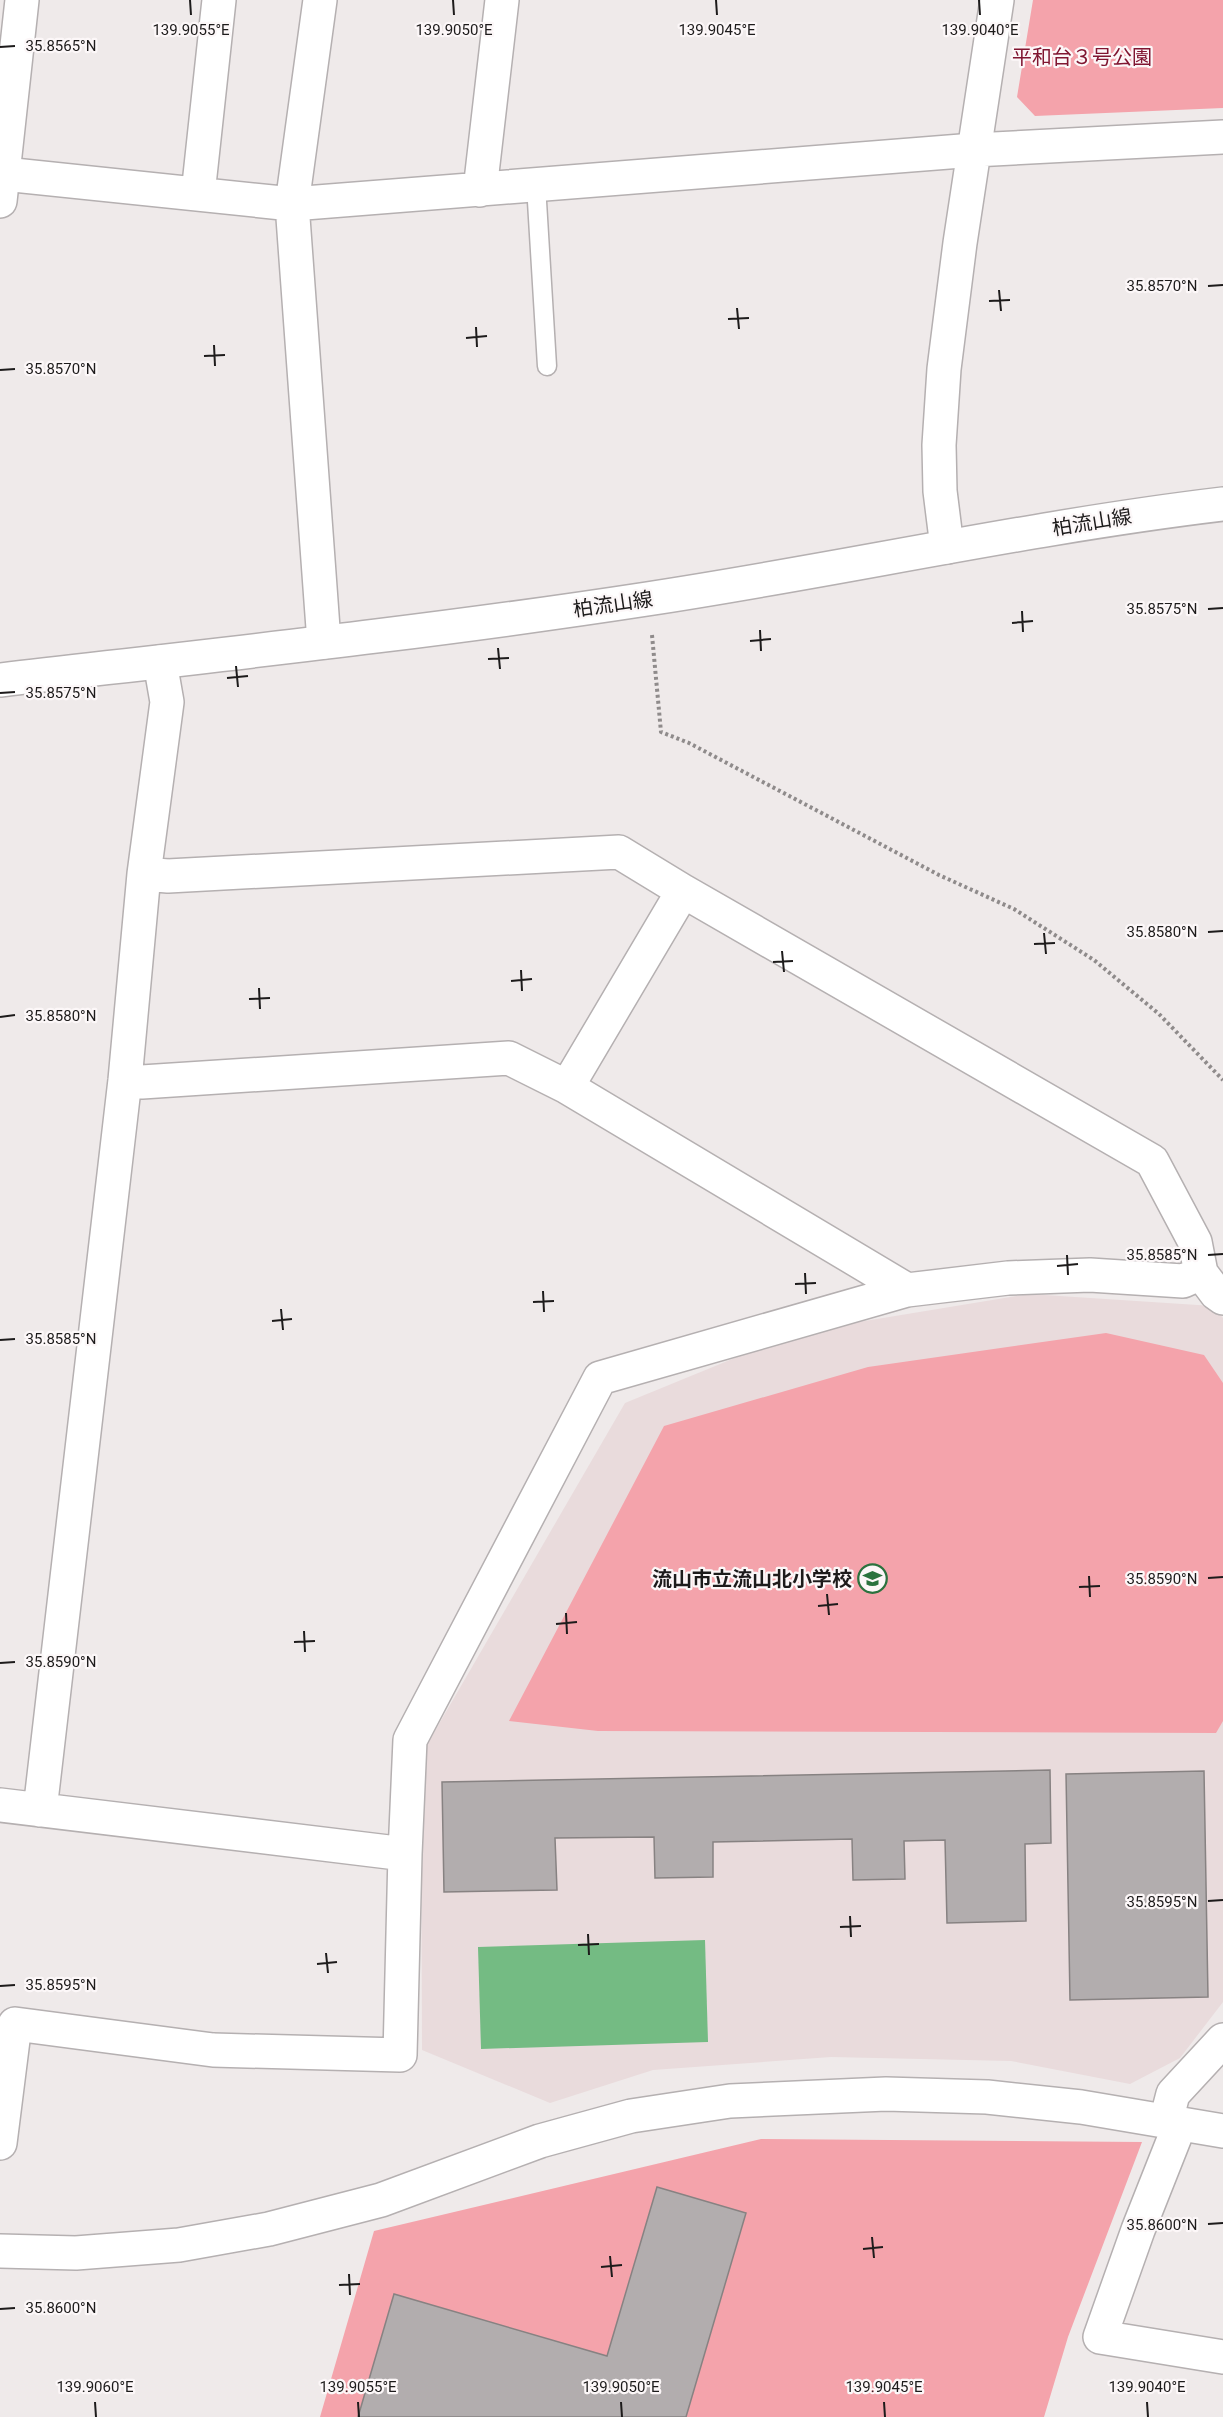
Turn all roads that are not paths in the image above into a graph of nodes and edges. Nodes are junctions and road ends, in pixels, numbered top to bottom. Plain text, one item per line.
1 (22, 0) edge
2 (219, 0) edge
3 (320, 0) edge
4 (502, 0) edge
5 (997, 0) edge
6 (1223, 137) edge
7 (974, 150) junction
8 (536, 186) junction
9 (2, 187) edge
10 (480, 190) junction
11 (198, 194) junction
12 (292, 204) junction
13 (547, 366) dead end
14 (1223, 504) edge
15 (947, 547) junction
16 (324, 642) junction
17 (160, 662) junction
18 (0, 680) edge
19 (144, 874) junction
20 (683, 891) junction
21 (125, 1080) junction
22 (567, 1087) junction
23 (1202, 1273) junction
24 (908, 1290) junction
25 (1223, 1298) edge
26 (0, 1805) edge
27 (40, 1810) junction
28 (405, 1854) junction
29 (1223, 2040) edge
30 (1173, 2123) junction
31 (1223, 2131) edge
32 (0, 2144) edge
33 (0, 2251) edge
34 (1223, 2357) edge

1 - 9 street
2 - 11 street
3 - 12 street
4 - 10 street
5 - 7 street
6 - 7 street
7 - 8 street
7 - 15 street
8 - 10 street
8 - 13 lane
9 - 11 street
10 - 12 street
11 - 12 street
12 - 16 street
14 - 15 street, 柏流山線
15 - 16 street, 柏流山線
16 - 17 street, 柏流山線
17 - 18 street, 柏流山線
17 - 19 street
19 - 20 street
19 - 21 street
20 - 22 street
20 - 23 street
21 - 22 street
21 - 27 street
22 - 24 street
23 - 24 street
23 - 25 street
24 - 28 street
26 - 27 street
27 - 28 street
28 - 32 street
29 - 30 street
30 - 31 street
30 - 33 street
30 - 34 street

